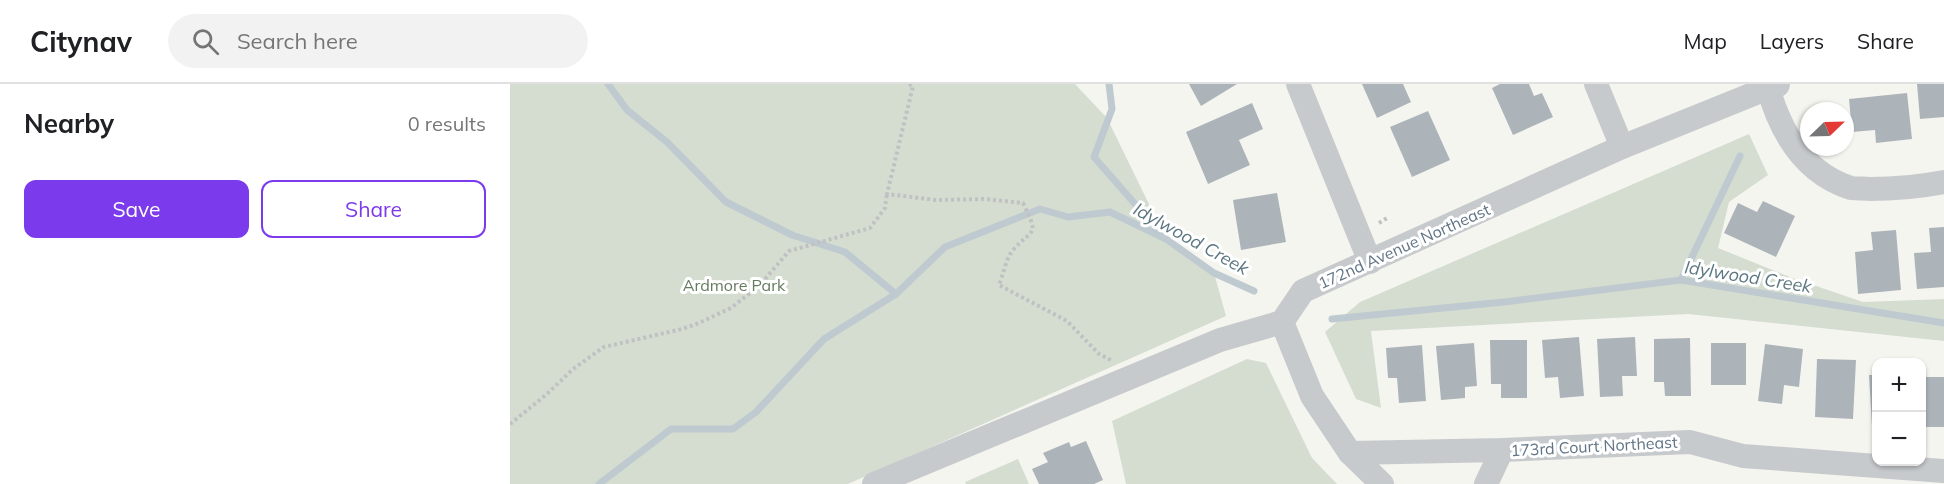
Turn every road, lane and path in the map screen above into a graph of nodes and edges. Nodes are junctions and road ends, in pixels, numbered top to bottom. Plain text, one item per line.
1 (909, 84) edge
2 (1298, 84) edge
3 (1596, 84) edge
4 (1770, 85) edge
5 (1622, 147) junction
6 (1944, 183) edge
7 (887, 194) junction
8 (1370, 262) junction
9 (1282, 322) junction
10 (1138, 374) junction
11 (510, 424) edge
12 (1502, 450) junction
13 (1350, 453) junction
14 (1944, 471) edge
15 (874, 484) edge
16 (1382, 484) edge
17 (1486, 484) edge

1 - 7 path
2 - 8 street
3 - 5 street
4 - 5 street, 172nd Avenue Northeast
4 - 6 street
5 - 8 street, 172nd Avenue Northeast
7 - 10 path
7 - 11 path
8 - 9 street, 172nd Avenue Northeast
9 - 10 street
9 - 13 street
10 - 15 street
12 - 13 street, 173rd Court Northeast
12 - 14 street, 173rd Court Northeast
12 - 17 street
13 - 16 street

